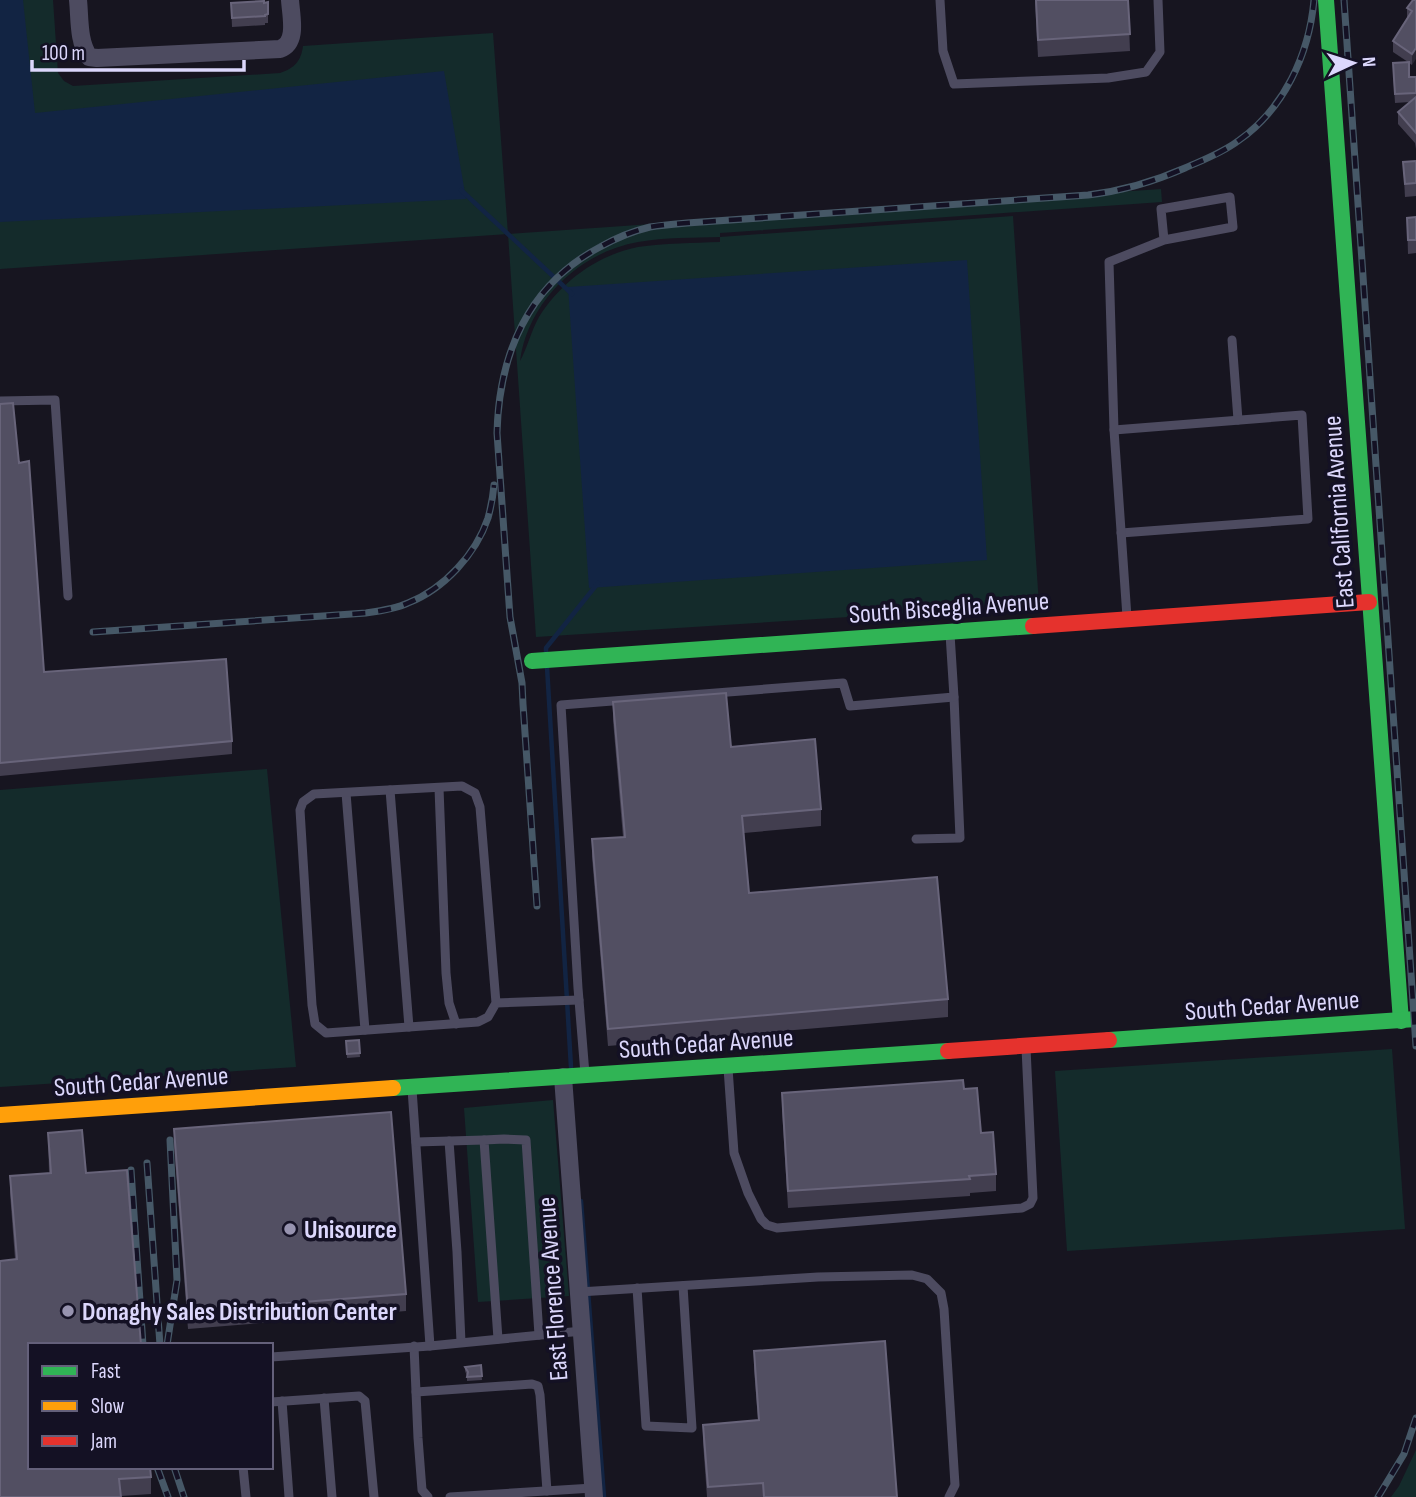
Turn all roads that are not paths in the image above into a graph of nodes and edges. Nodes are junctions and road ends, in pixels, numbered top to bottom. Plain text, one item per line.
1 (78, 0) edge
2 (290, 0) edge
3 (940, 0) edge
4 (1158, 0) edge
5 (1326, 0) edge
6 (1164, 240) junction
7 (1232, 340) dead end
8 (0, 401) edge
9 (1238, 420) junction
10 (1114, 430) junction
11 (1121, 533) junction
12 (68, 596) dead end
13 (1369, 602) junction
14 (1127, 619) junction
15 (950, 631) junction
16 (532, 661) dead end
17 (954, 696) junction
18 (439, 788) junction
19 (390, 790) junction
20 (346, 793) junction
21 (916, 839) dead end
22 (579, 1000) junction
23 (496, 1003) junction
24 (1409, 1020) edge
25 (456, 1024) junction
26 (409, 1027) junction
27 (365, 1030) junction
28 (1026, 1046) junction
29 (728, 1066) junction
30 (585, 1075) junction
31 (563, 1077) junction
32 (412, 1086) junction
33 (0, 1115) edge
34 (484, 1140) junction
35 (449, 1141) junction
36 (416, 1142) junction
37 (683, 1286) junction
38 (637, 1289) junction
39 (579, 1292) junction
40 (582, 1331) junction
41 (539, 1335) junction
42 (498, 1339) junction
43 (461, 1342) junction
44 (414, 1346) junction
45 (430, 1346) junction
46 (273, 1357) edge
47 (416, 1392) junction
48 (324, 1398) junction
49 (282, 1401) junction
50 (273, 1402) edge
51 (243, 1469) edge
52 (547, 1491) junction
53 (593, 1492) edge
54 (246, 1497) edge
55 (289, 1497) edge
56 (332, 1497) edge
57 (374, 1497) edge
58 (428, 1497) edge
59 (450, 1497) edge
60 (949, 1497) edge

1 - 2 street
3 - 4 lane
5 - 13 street, East California Avenue
6 - 6 lane
6 - 10 lane
7 - 9 lane
8 - 12 lane
9 - 10 lane
9 - 11 lane
10 - 11 lane
11 - 14 lane
13 - 14 street, South Bisceglia Avenue
13 - 24 street, East California Avenue
14 - 15 street, South Bisceglia Avenue
15 - 16 street, South Bisceglia Avenue
15 - 17 lane
17 - 21 lane
17 - 22 lane
18 - 19 lane
18 - 23 lane
18 - 25 lane
19 - 20 lane
19 - 26 lane
20 - 27 lane
20 - 27 lane
22 - 23 lane
22 - 30 lane
23 - 25 lane
24 - 28 street, South Cedar Avenue
25 - 26 lane
26 - 27 lane
28 - 29 street, South Cedar Avenue
28 - 29 lane
29 - 30 street, South Cedar Avenue
30 - 31 street, South Cedar Avenue
31 - 32 street, South Cedar Avenue
31 - 39 street, East Florence Avenue
32 - 33 street, South Cedar Avenue
32 - 36 lane
34 - 35 lane
34 - 41 lane
34 - 42 lane
35 - 36 lane
35 - 43 lane
36 - 45 lane
37 - 38 lane
37 - 38 lane
37 - 60 lane
38 - 39 lane
39 - 40 street, East Florence Avenue
40 - 41 lane
40 - 53 street, East Florence Avenue
41 - 42 lane
42 - 43 lane
43 - 45 lane
44 - 45 lane
44 - 46 lane
44 - 47 lane
47 - 52 lane
47 - 58 lane
48 - 49 lane
48 - 56 lane
48 - 57 lane
49 - 50 lane
49 - 55 lane
51 - 54 lane
52 - 53 lane
52 - 59 lane

